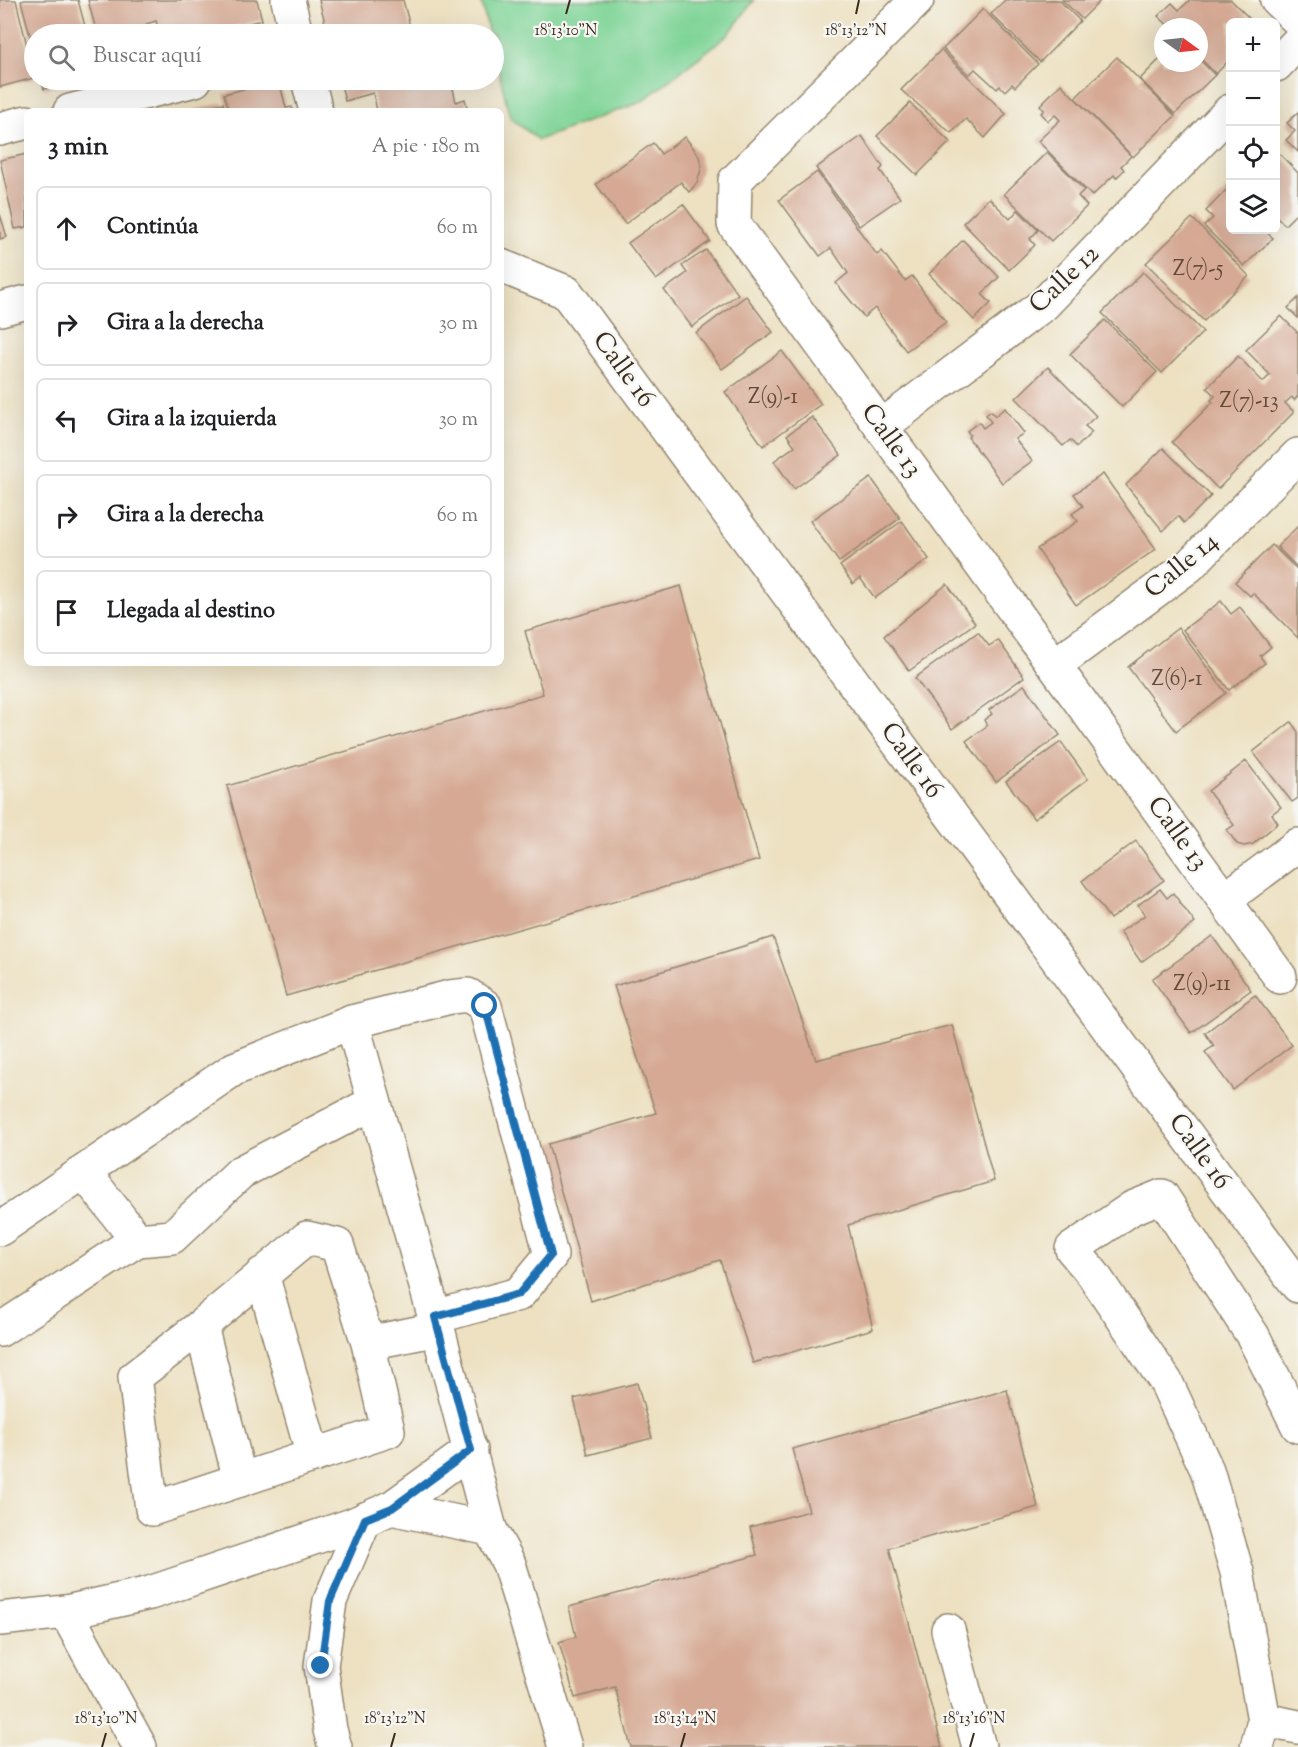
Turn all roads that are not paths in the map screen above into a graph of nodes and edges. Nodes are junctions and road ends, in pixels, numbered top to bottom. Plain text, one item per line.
1 (288, 0) edge
2 (917, 0) edge
3 (1277, 0) edge
4 (1298, 21) edge
5 (294, 24) edge
6 (1298, 42) edge
7 (1280, 60) edge
8 (155, 90) edge
9 (311, 90) edge
10 (82, 108) edge
11 (315, 108) edge
12 (1226, 115) edge
13 (24, 123) edge
14 (0, 129) edge
15 (504, 267) edge
16 (24, 303) edge
17 (0, 309) edge
18 (881, 427) junction
19 (1298, 455) edge
20 (1055, 665) junction
21 (1298, 845) edge
22 (1224, 900) junction
23 (1280, 977) dead end
24 (352, 1022) junction
25 (374, 1103) junction
26 (84, 1172) junction
27 (0, 1229) edge
28 (137, 1240) junction
29 (262, 1274) junction
30 (1298, 1286) edge
31 (436, 1323) junction
32 (201, 1326) junction
33 (0, 1330) edge
34 (368, 1343) junction
35 (1298, 1426) edge
36 (471, 1450) junction
37 (313, 1456) junction
38 (240, 1480) junction
39 (378, 1513) junction
40 (490, 1529) junction
41 (66, 1612) junction
42 (0, 1619) edge
43 (948, 1630) dead end
44 (1298, 1727) edge
45 (1260, 1733) edge
46 (140, 1747) edge
47 (335, 1747) edge
48 (565, 1747) edge
49 (979, 1747) edge

1 - 5 street
2 - 18 street, Calle 13
3 - 4 street
6 - 7 street
8 - 10 street
9 - 11 street
12 - 18 street, Calle 12
13 - 14 street
15 - 30 street, Calle 16
16 - 17 street
18 - 20 street, Calle 13
19 - 20 street, Calle 14
20 - 22 street, Calle 13
21 - 22 street
22 - 23 street, Calle 13
24 - 25 street
24 - 26 street
24 - 31 street
25 - 28 street
25 - 31 street
26 - 27 street
26 - 28 street
28 - 33 street
29 - 32 street
29 - 34 street
29 - 37 street
31 - 34 street
31 - 36 street
32 - 38 street
32 - 38 street
34 - 37 street
35 - 45 street
36 - 39 street
36 - 40 street
37 - 38 street
39 - 40 street
39 - 41 street
39 - 47 street
40 - 48 street
41 - 42 street
41 - 46 street
43 - 49 street
44 - 45 street

